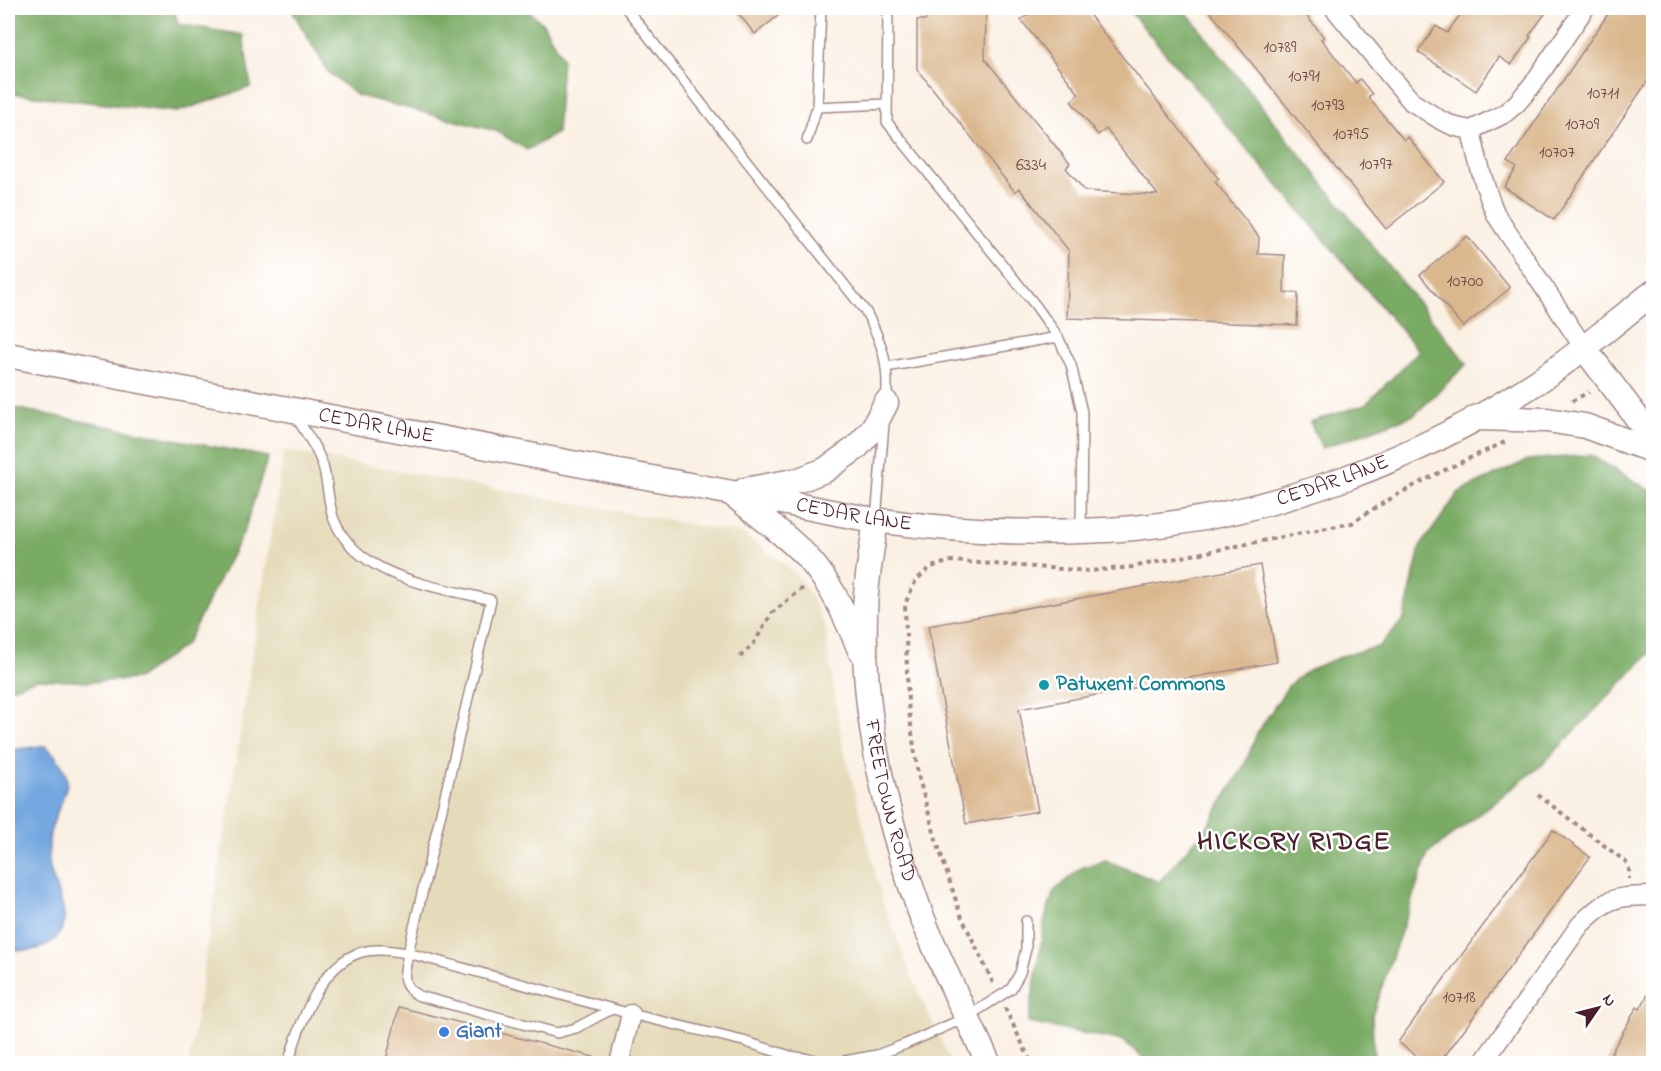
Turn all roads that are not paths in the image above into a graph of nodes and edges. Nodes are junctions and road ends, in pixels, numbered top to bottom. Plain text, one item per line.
1 (626, 8) edge
2 (821, 8) edge
3 (888, 8) edge
4 (1334, 8) edge
5 (1585, 8) edge
6 (887, 104) junction
7 (817, 107) junction
8 (1471, 130) junction
9 (807, 140) dead end
10 (1653, 292) edge
11 (1058, 337) junction
12 (1584, 348) junction
13 (8, 355) edge
14 (886, 367) junction
15 (886, 404) junction
16 (293, 412) junction
17 (1476, 418) junction
18 (1653, 440) edge
19 (1653, 451) edge
20 (730, 492) junction
21 (876, 520) junction
22 (1081, 531) junction
23 (865, 662) junction
24 (1653, 896) edge
25 (1026, 921) dead end
26 (408, 953) junction
27 (612, 1009) junction
28 (631, 1014) junction
29 (967, 1017) junction
30 (834, 1063) edge
31 (288, 1064) edge
32 (619, 1064) edge
33 (989, 1064) edge
34 (1482, 1064) edge

1 - 14 lane
2 - 7 lane
3 - 6 lane
4 - 8 street
5 - 8 street
6 - 7 lane
6 - 11 lane
7 - 9 lane
8 - 12 street
10 - 12 main road, CEDAR LANE
11 - 14 lane
11 - 22 lane
12 - 17 main road, CEDAR LANE
12 - 18 main road
13 - 16 main road, CEDAR LANE
14 - 15 lane
15 - 20 main road
15 - 21 lane
16 - 20 main road, CEDAR LANE
16 - 26 lane
17 - 19 main road
17 - 22 main road, CEDAR LANE
20 - 21 main road, CEDAR LANE
20 - 23 main road
21 - 22 main road, CEDAR LANE
21 - 23 main road, FREETOWN ROAD
23 - 29 main road, FREETOWN ROAD
24 - 34 street
25 - 29 lane
26 - 27 lane
26 - 27 lane
26 - 31 lane
27 - 28 lane
28 - 30 lane
28 - 32 street
29 - 30 lane
29 - 33 main road, FREETOWN ROAD

